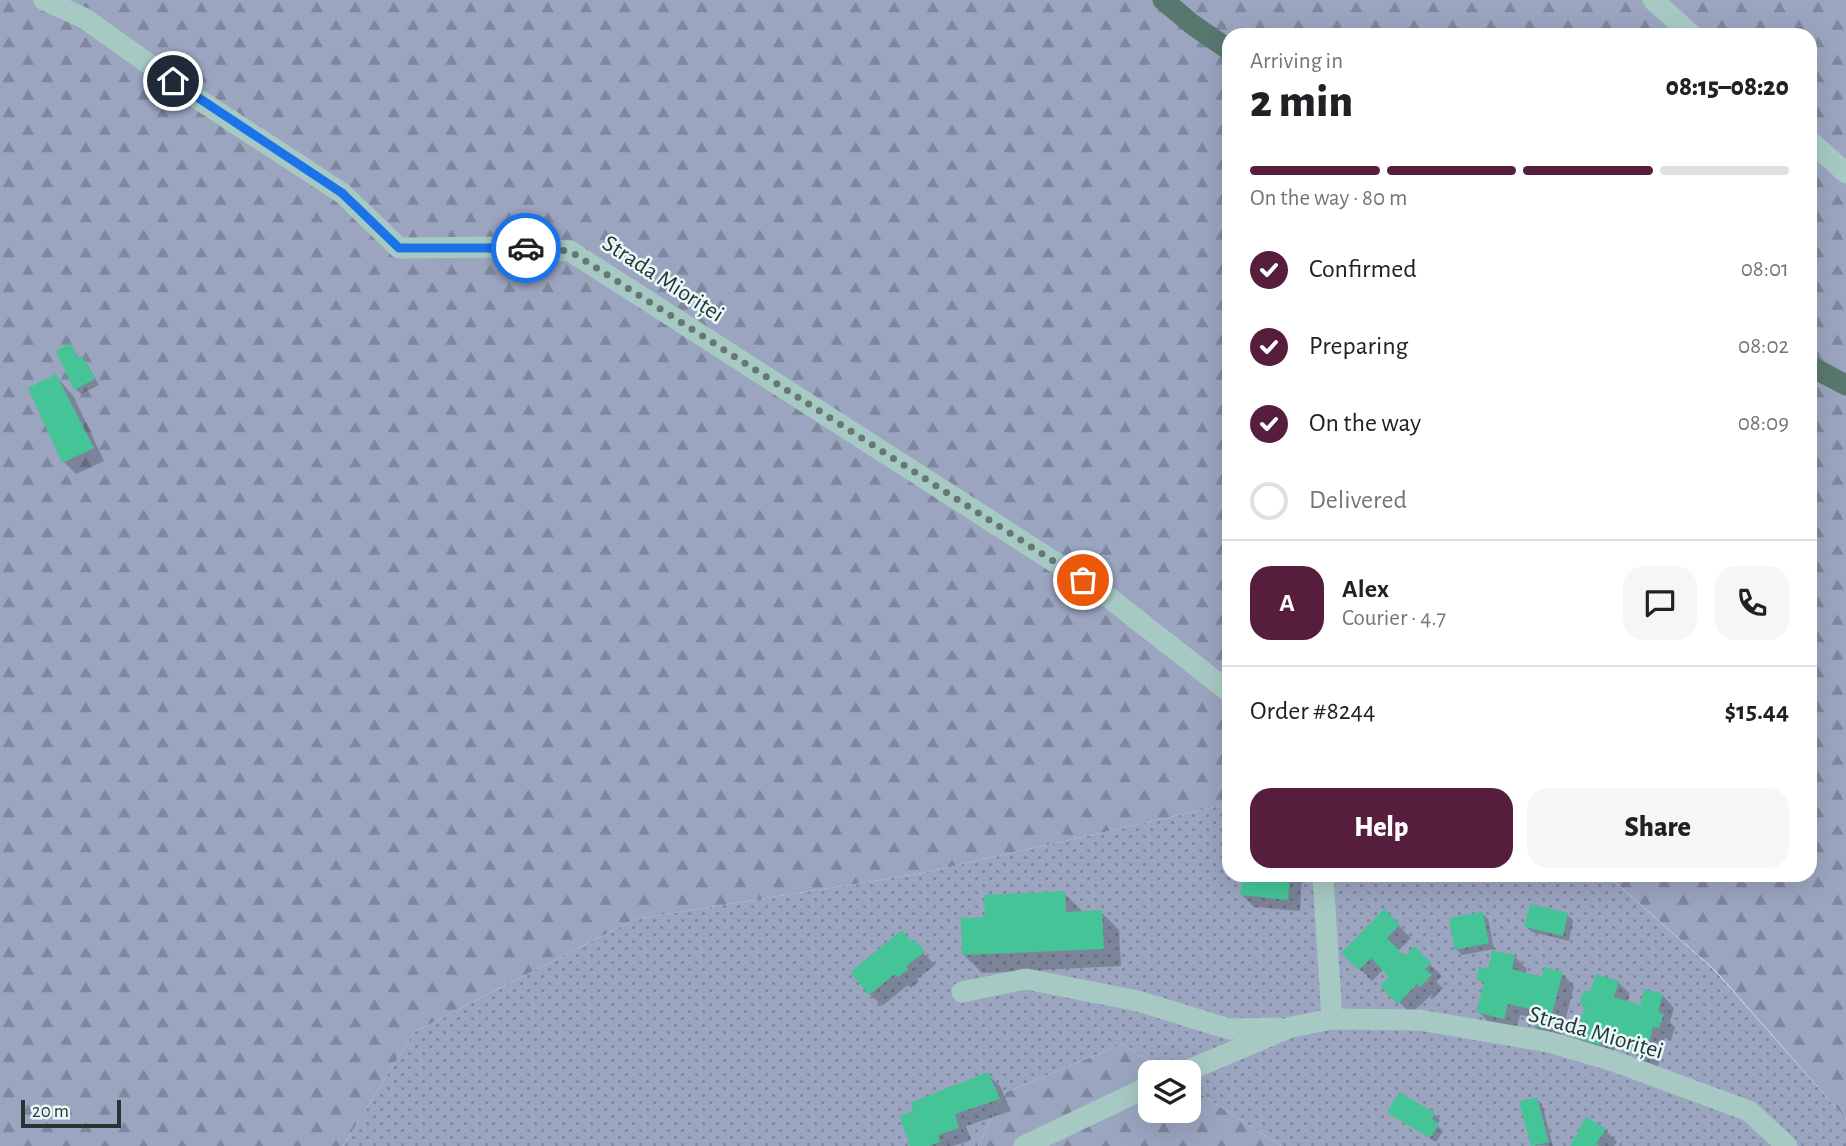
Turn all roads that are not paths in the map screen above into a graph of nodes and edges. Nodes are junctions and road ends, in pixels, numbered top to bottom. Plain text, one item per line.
1 (44, 0) edge
2 (1163, 0) edge
3 (1653, 0) edge
4 (1684, 28) edge
5 (1222, 45) edge
6 (1817, 147) edge
7 (1846, 173) edge
8 (1817, 370) edge
9 (1846, 385) edge
10 (1222, 686) edge
11 (1323, 882) edge
12 (962, 992) dead end
13 (1332, 1018) junction
14 (1291, 1027) junction
15 (1201, 1065) edge
16 (1138, 1092) edge
17 (1024, 1146) edge
18 (1787, 1146) edge

1 - 10 street, Strada Mioriței
2 - 5 main road
3 - 4 street
6 - 7 street
8 - 9 main road
11 - 13 street
12 - 14 street
13 - 14 street, Strada Mioriței
13 - 18 street, Strada Mioriței
14 - 15 street, Strada Mioriței
16 - 17 street

